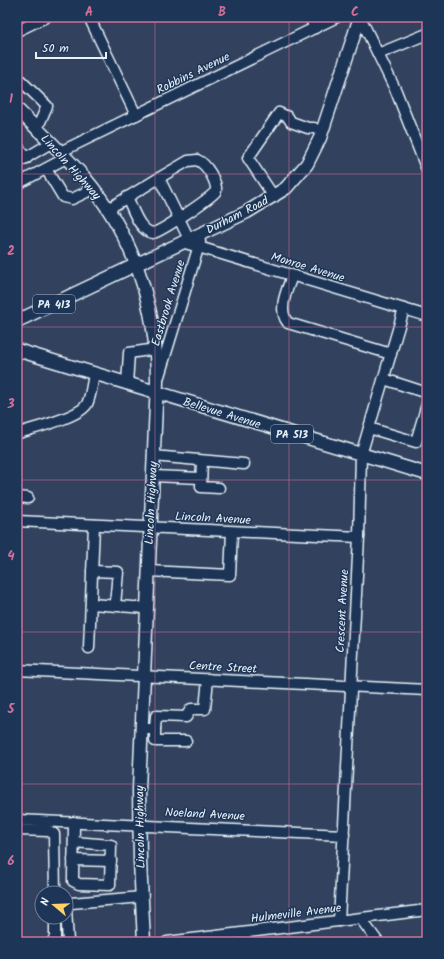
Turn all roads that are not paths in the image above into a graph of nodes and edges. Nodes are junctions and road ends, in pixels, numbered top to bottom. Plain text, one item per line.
1 (46, 17) edge
2 (89, 17) edge
3 (310, 17) edge
4 (337, 17) edge
5 (360, 17) edge
6 (316, 28) junction
7 (17, 31) edge
8 (427, 34) edge
9 (378, 54) junction
10 (17, 77) edge
11 (17, 109) edge
12 (136, 115) junction
13 (37, 129) junction
14 (318, 130) junction
15 (51, 143) junction
16 (17, 146) edge
17 (63, 155) junction
18 (28, 158) junction
19 (17, 163) edge
20 (46, 169) junction
21 (427, 169) edge
22 (159, 178) junction
23 (17, 184) edge
24 (93, 189) junction
25 (127, 197) junction
26 (274, 197) junction
27 (108, 209) junction
28 (179, 219) junction
29 (203, 232) junction
30 (186, 241) junction
31 (198, 247) junction
32 (136, 264) junction
33 (292, 276) junction
34 (404, 309) junction
35 (427, 316) edge
36 (17, 321) edge
37 (156, 349) junction
38 (17, 350) edge
39 (391, 354) junction
40 (94, 374) junction
41 (384, 379) junction
42 (127, 384) junction
43 (157, 387) junction
44 (427, 393) edge
45 (427, 404) edge
46 (369, 428) junction
47 (19, 433) dead end
48 (361, 455) junction
49 (153, 456) junction
50 (202, 462) junction
51 (244, 464) dead end
52 (427, 474) edge
53 (153, 476) junction
54 (201, 478) junction
55 (219, 488) dead end
56 (17, 498) edge
57 (28, 498) dead end
58 (17, 521) edge
59 (94, 525) junction
60 (150, 527) junction
61 (232, 532) junction
62 (359, 537) junction
63 (92, 571) junction
64 (148, 571) junction
65 (91, 604) junction
66 (115, 605) junction
67 (146, 608) junction
68 (89, 648) dead end
69 (17, 670) edge
70 (143, 676) junction
71 (208, 679) junction
72 (352, 686) junction
73 (427, 690) edge
74 (141, 729) junction
75 (155, 729) junction
76 (186, 741) dead end
77 (17, 820) edge
78 (74, 822) junction
79 (139, 825) junction
80 (17, 830) edge
81 (344, 835) junction
82 (74, 842) junction
83 (73, 860) junction
84 (111, 861) junction
85 (55, 885) edge
86 (142, 897) junction
87 (427, 910) edge
88 (361, 919) junction
89 (339, 921) junction
90 (55, 925) edge
91 (52, 942) edge
92 (68, 942) edge
93 (144, 942) edge
94 (167, 942) edge
95 (378, 942) edge

1 - 7 street
2 - 12 street
3 - 6 street
4 - 6 street, Robbins Avenue
5 - 9 street
5 - 14 main road, Durham Road
6 - 12 street, Robbins Avenue
8 - 9 street
9 - 21 street
10 - 13 street
11 - 13 main road, Lincoln Highway
12 - 17 street, Robbins Avenue
13 - 15 main road, Lincoln Highway
14 - 26 main road, Durham Road
14 - 26 street
15 - 17 main road, Lincoln Highway
15 - 18 street
16 - 18 street
17 - 20 street, Robbins Avenue
17 - 24 main road, Lincoln Highway
18 - 19 street
20 - 23 street, Robbins Avenue
20 - 24 street
22 - 25 street
22 - 28 street
22 - 28 street
24 - 27 main road, Lincoln Highway
25 - 27 street
25 - 28 street
26 - 29 main road, Durham Road
27 - 32 main road, Lincoln Highway
28 - 30 street
29 - 30 main road, Durham Road
29 - 31 street, Eastbrook Avenue
30 - 31 street, Monroe Avenue
30 - 32 main road, Durham Road
31 - 33 street, Monroe Avenue
31 - 43 street, Eastbrook Avenue
32 - 36 main road, Durham Road / PA 413
32 - 37 main road, Lincoln Highway
33 - 34 street, Monroe Avenue
33 - 39 street
34 - 35 street, Monroe Avenue
34 - 39 street, Crescent Avenue
37 - 42 street
37 - 43 main road, Lincoln Highway
38 - 40 main road, Bellevue Avenue / PA 513
39 - 41 street, Crescent Avenue
40 - 42 main road, Bellevue Avenue / PA 513
40 - 47 street
41 - 44 street
41 - 46 street, Crescent Avenue
42 - 43 main road, Bellevue Avenue / PA 513
43 - 48 main road, Bellevue Avenue / PA 513
43 - 49 main road, Lincoln Highway
45 - 46 street
46 - 48 street, Crescent Avenue
48 - 52 main road, Bellevue Avenue / PA 513
48 - 62 street, Crescent Avenue
49 - 50 street
49 - 53 main road, Lincoln Highway
50 - 51 street
50 - 54 street
53 - 54 street
53 - 60 main road, Lincoln Highway
54 - 55 street
56 - 57 street
58 - 59 street, Lincoln Avenue
59 - 60 street, Lincoln Avenue
59 - 63 street
60 - 61 street, Lincoln Avenue
60 - 64 main road, Lincoln Highway
61 - 62 street, Lincoln Avenue
61 - 64 street
62 - 72 street, Crescent Avenue
63 - 65 street
63 - 66 street
64 - 67 main road, Lincoln Highway
65 - 66 street
65 - 68 street
66 - 67 street
67 - 70 main road, Lincoln Highway
69 - 70 street, Centre Street
70 - 71 street, Centre Street
70 - 74 main road, Lincoln Highway
71 - 72 street, Centre Street
71 - 75 street
72 - 73 street, Centre Street
72 - 81 street, Crescent Avenue
74 - 75 street
74 - 79 main road, Lincoln Highway
75 - 76 street
77 - 78 street, Noeland Avenue
78 - 79 street, Noeland Avenue
78 - 82 street
79 - 81 street, Noeland Avenue
79 - 86 main road, Lincoln Highway
80 - 85 street
81 - 89 street, Crescent Avenue
82 - 83 street
82 - 84 street
83 - 84 street
83 - 84 street
86 - 92 street
86 - 93 main road, Lincoln Highway
87 - 88 street, Hulmeville Avenue
88 - 89 street, Hulmeville Avenue
88 - 95 street
89 - 94 street, Hulmeville Avenue
90 - 91 street

